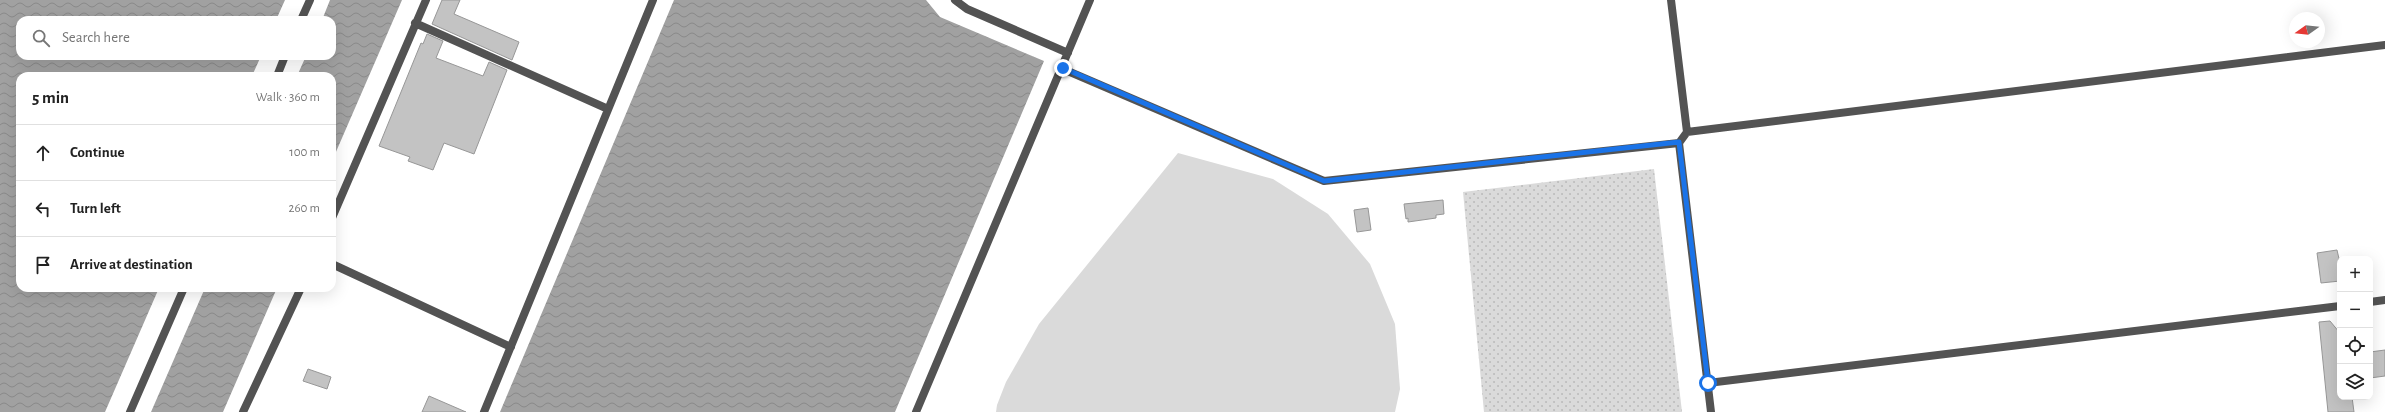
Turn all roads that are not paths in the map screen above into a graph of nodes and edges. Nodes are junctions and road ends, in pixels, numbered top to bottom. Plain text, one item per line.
1 (310, 0) edge
2 (426, 0) edge
3 (653, 0) edge
4 (955, 0) edge
5 (1090, 0) edge
6 (1671, 0) edge
7 (303, 16) edge
8 (415, 23) junction
9 (2385, 45) edge
10 (1068, 53) junction
11 (283, 60) edge
12 (1063, 68) junction
13 (279, 72) edge
14 (608, 110) junction
15 (1687, 132) junction
16 (1679, 142) junction
17 (336, 209) edge
18 (336, 266) edge
19 (182, 292) edge
20 (299, 292) edge
21 (2385, 300) edge
22 (2373, 302) edge
23 (2337, 306) edge
24 (510, 346) junction
25 (1708, 383) junction
26 (130, 412) edge
27 (243, 412) edge
28 (484, 412) edge
29 (916, 412) edge
30 (1711, 412) edge

1 - 7 street
2 - 8 street
3 - 14 street
4 - 10 street
5 - 10 street
6 - 15 street
8 - 14 street
8 - 17 street
9 - 15 street
10 - 12 street
11 - 13 street
12 - 16 street
12 - 29 street
14 - 24 street
15 - 16 street
16 - 25 street
18 - 24 street
19 - 26 street
20 - 27 street
21 - 22 street
23 - 25 street
24 - 28 street
25 - 30 street

